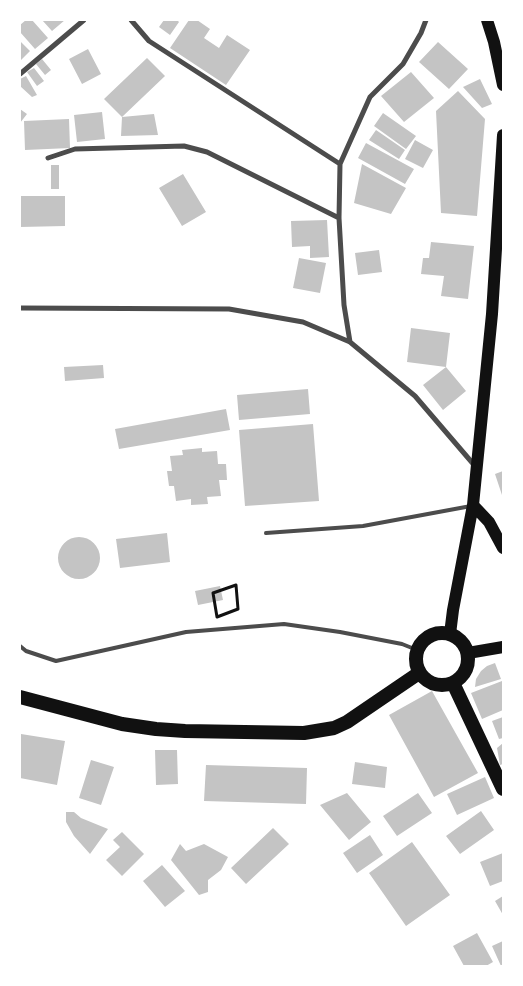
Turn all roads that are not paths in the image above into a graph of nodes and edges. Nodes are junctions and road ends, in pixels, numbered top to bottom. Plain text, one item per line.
1 (84, 20) edge
2 (131, 20) edge
3 (426, 20) edge
4 (487, 20) edge
5 (20, 74) edge
6 (503, 85) edge
7 (503, 135) edge
8 (48, 158) dead end
9 (340, 164) junction
10 (339, 218) junction
11 (20, 308) edge
12 (350, 342) junction
13 (476, 467) junction
14 (473, 505) junction
15 (266, 534) dead end
16 (503, 548) edge
17 (450, 634) junction
18 (20, 646) edge
19 (503, 648) edge
20 (417, 650) junction
21 (468, 653) junction
22 (419, 673) junction
23 (453, 683) junction
24 (20, 697) edge
25 (503, 789) edge

1 - 5 street
2 - 9 street
3 - 9 street
4 - 6 main road
7 - 13 main road
8 - 10 street
9 - 10 street
10 - 12 street
11 - 12 street
12 - 13 street
13 - 14 main road
14 - 15 lane
14 - 16 main road
14 - 17 main road
17 - 20 highway
17 - 21 highway
18 - 20 lane
19 - 21 main road
20 - 22 highway
21 - 23 highway
22 - 23 highway
22 - 24 highway
23 - 25 highway

